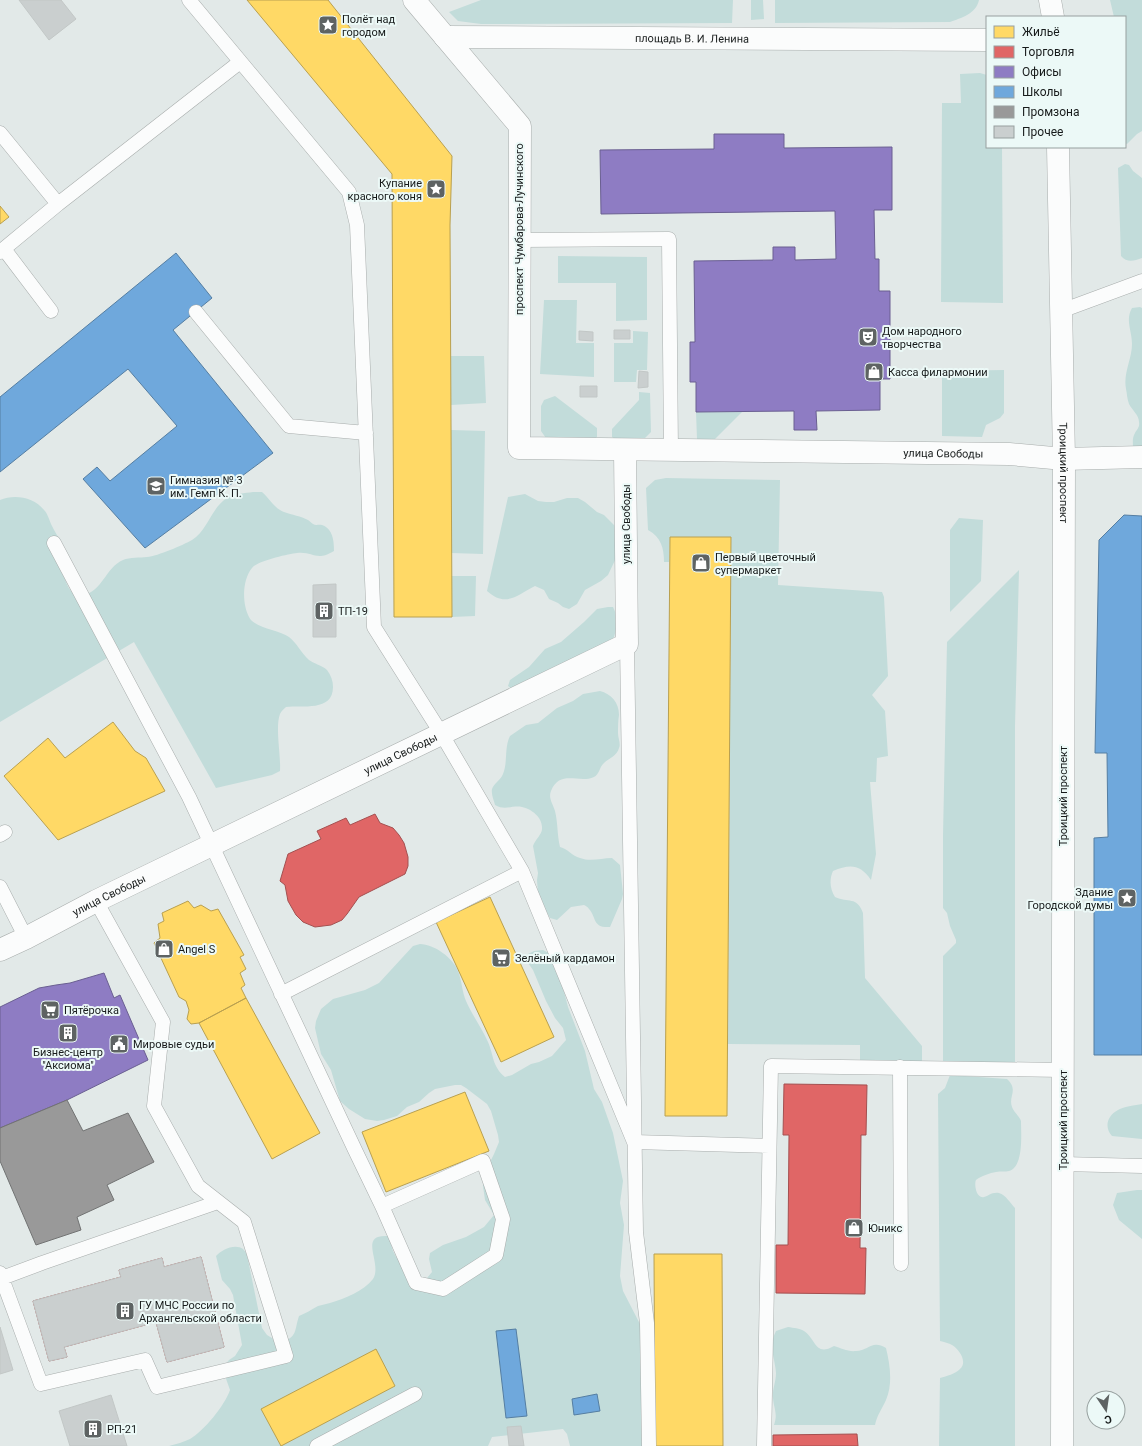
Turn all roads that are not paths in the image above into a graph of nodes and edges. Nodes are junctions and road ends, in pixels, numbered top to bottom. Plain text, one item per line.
1 (189, 0) edge
2 (414, 0) edge
3 (1050, 0) edge
4 (1053, 16) edge
5 (445, 37) junction
6 (986, 40) edge
7 (240, 62) junction
8 (0, 134) edge
9 (1058, 148) edge
10 (58, 204) junction
11 (520, 240) junction
12 (2, 251) edge
13 (1142, 281) edge
14 (51, 311) dead end
15 (196, 312) dead end
16 (1061, 312) junction
17 (366, 433) junction
18 (519, 448) joint
19 (625, 450) junction
20 (671, 450) junction
21 (1142, 457) edge
22 (1064, 459) junction
23 (54, 543) dead end
24 (627, 644) junction
25 (441, 733) junction
26 (212, 845) junction
27 (522, 871) junction
28 (0, 887) edge
29 (96, 901) junction
30 (26, 938) junction
31 (0, 950) edge
32 (280, 994) junction
33 (900, 1067) junction
34 (1063, 1070) junction
35 (634, 1142) junction
36 (770, 1146) junction
37 (1063, 1164) junction
38 (1142, 1166) edge
39 (218, 1202) junction
40 (382, 1206) junction
41 (901, 1264) dead end
42 (1, 1275) edge
43 (415, 1394) dead end
44 (316, 1446) edge
45 (649, 1446) edge
46 (764, 1446) edge
47 (1062, 1446) edge

1 - 7 lane
2 - 5 street
3 - 4 street
5 - 6 street, площадь В. И. Ленина
5 - 11 street, проспект Чумбарова-Лучинского
7 - 10 lane
7 - 17 lane
8 - 10 lane
9 - 16 street, Троицкий проспект
10 - 12 lane
11 - 18 street, проспект Чумбарова-Лучинского
11 - 20 lane
12 - 14 lane
13 - 16 lane
15 - 17 lane
16 - 22 street, Троицкий проспект
17 - 25 lane
18 - 19 street, улица Свободы
19 - 20 street, улица Свободы
19 - 24 street, улица Свободы
20 - 22 street, улица Свободы
21 - 22 street, улица Свободы
22 - 34 street, Троицкий проспект
23 - 26 lane
24 - 25 street, улица Свободы
24 - 35 lane
25 - 26 street, улица Свободы
25 - 27 lane
26 - 29 street, улица Свободы
26 - 32 lane
27 - 32 lane
27 - 35 lane
28 - 30 lane
29 - 30 street, улица Свободы
29 - 39 lane
30 - 31 street, улица Свободы
32 - 40 lane
33 - 34 lane
33 - 36 lane
33 - 41 lane
34 - 37 street, Троицкий проспект
35 - 36 lane
35 - 45 lane
36 - 46 lane
37 - 38 lane
37 - 47 street, Троицкий проспект
39 - 42 lane
39 - 42 lane
40 - 40 lane
43 - 44 lane

